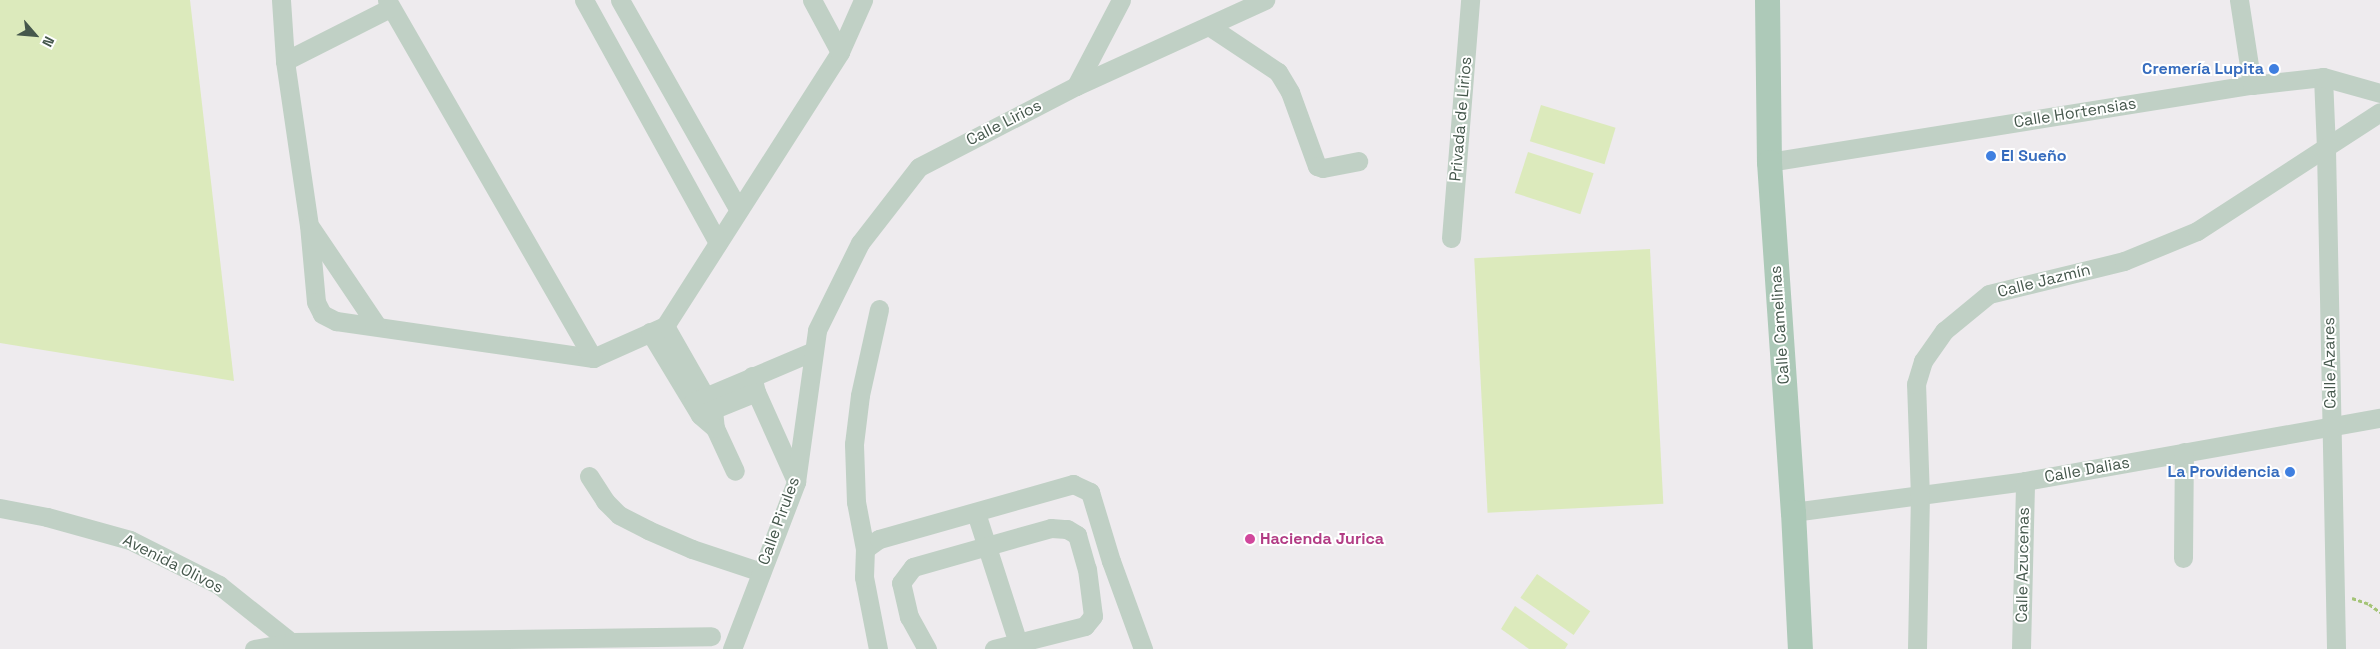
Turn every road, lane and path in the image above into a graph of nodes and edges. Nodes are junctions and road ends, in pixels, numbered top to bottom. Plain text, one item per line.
1 (282, 0) edge
2 (584, 0) edge
3 (620, 0) edge
4 (812, 0) edge
5 (863, 0) edge
6 (1121, 0) edge
7 (1265, 0) edge
8 (1470, 0) edge
9 (1767, 0) edge
10 (2239, 0) edge
11 (389, 4) edge
12 (1209, 26) junction
13 (638, 32) junction
14 (611, 47) junction
15 (840, 52) junction
16 (285, 61) junction
17 (2323, 77) junction
18 (2252, 85) junction
19 (1076, 86) junction
20 (2380, 93) edge
21 (2380, 112) edge
22 (2326, 149) junction
23 (1358, 161) dead end
24 (1769, 162) junction
25 (739, 210) junction
26 (309, 225) junction
27 (1452, 238) dead end
28 (718, 244) junction
29 (879, 309) dead end
30 (377, 326) junction
31 (657, 329) junction
32 (816, 330) joint
33 (814, 351) junction
34 (592, 358) junction
35 (754, 384) junction
36 (705, 410) junction
37 (2380, 418) edge
38 (2332, 426) junction
39 (2184, 452) junction
40 (734, 471) dead end
41 (589, 476) dead end
42 (2025, 481) junction
43 (796, 482) junction
44 (1920, 497) junction
45 (0, 508) edge
46 (1793, 512) junction
47 (976, 513) junction
48 (986, 546) junction
49 (865, 549) junction
50 (2182, 558) dead end
51 (1111, 561) junction
52 (1087, 569) junction
53 (761, 572) junction
54 (2334, 598) junction
55 (2380, 612) edge
56 (711, 636) dead end
57 (1018, 643) junction
58 (295, 645) edge
59 (254, 649) edge
60 (732, 649) edge
61 (878, 649) edge
62 (926, 649) edge
63 (994, 649) edge
64 (1142, 649) edge
65 (1800, 649) edge
66 (1917, 649) edge
67 (2022, 649) edge
68 (2336, 649) edge

1 - 16 street
2 - 14 street
3 - 13 street
4 - 15 street
5 - 15 street
6 - 19 street
7 - 12 street, Calle Lirios
8 - 27 street, Privada de Lirios
9 - 24 main road, Calle Camelinas
10 - 18 street
11 - 16 street
11 - 34 street
12 - 19 street, Calle Lirios
12 - 23 street
13 - 14 street
13 - 25 street
14 - 28 street
15 - 25 street
16 - 26 street
17 - 18 street, Calle Hortensias
17 - 20 street, Calle Hortensias
17 - 22 street, Calle Azares
18 - 24 street, Calle Hortensias
19 - 32 street, Calle Lirios
21 - 22 street, Calle Jazmín
22 - 38 street, Calle Azares
22 - 44 street, Calle Jazmín
24 - 46 main road, Calle Camelinas
25 - 28 street
26 - 30 street
26 - 30 street
28 - 31 street
29 - 49 street
30 - 34 street
31 - 34 street
31 - 36 street
32 - 33 street, Calle Pirules
33 - 35 street
33 - 43 street, Calle Pirules
35 - 36 street
35 - 43 street
36 - 40 street
37 - 38 street, Calle Dalias
38 - 39 street, Calle Dalias
38 - 54 street, Calle Azares
39 - 42 street, Calle Dalias
39 - 50 street
41 - 53 street
42 - 44 street, Calle Dalias
42 - 67 street, Calle Azucenas
43 - 53 street, Calle Pirules
44 - 46 street, Calle Dalias
44 - 66 street, Calle Jazmín
45 - 58 street, Avenida Olivos
46 - 65 main road, Calle Camelinas
47 - 48 street
47 - 49 street
47 - 51 street
48 - 52 street
48 - 57 street
48 - 62 street
49 - 61 street
51 - 52 street
51 - 64 street
52 - 57 street
53 - 60 street, Calle Pirules
54 - 55 path
54 - 68 street, Calle Azares
56 - 58 street
57 - 63 street
58 - 59 street

